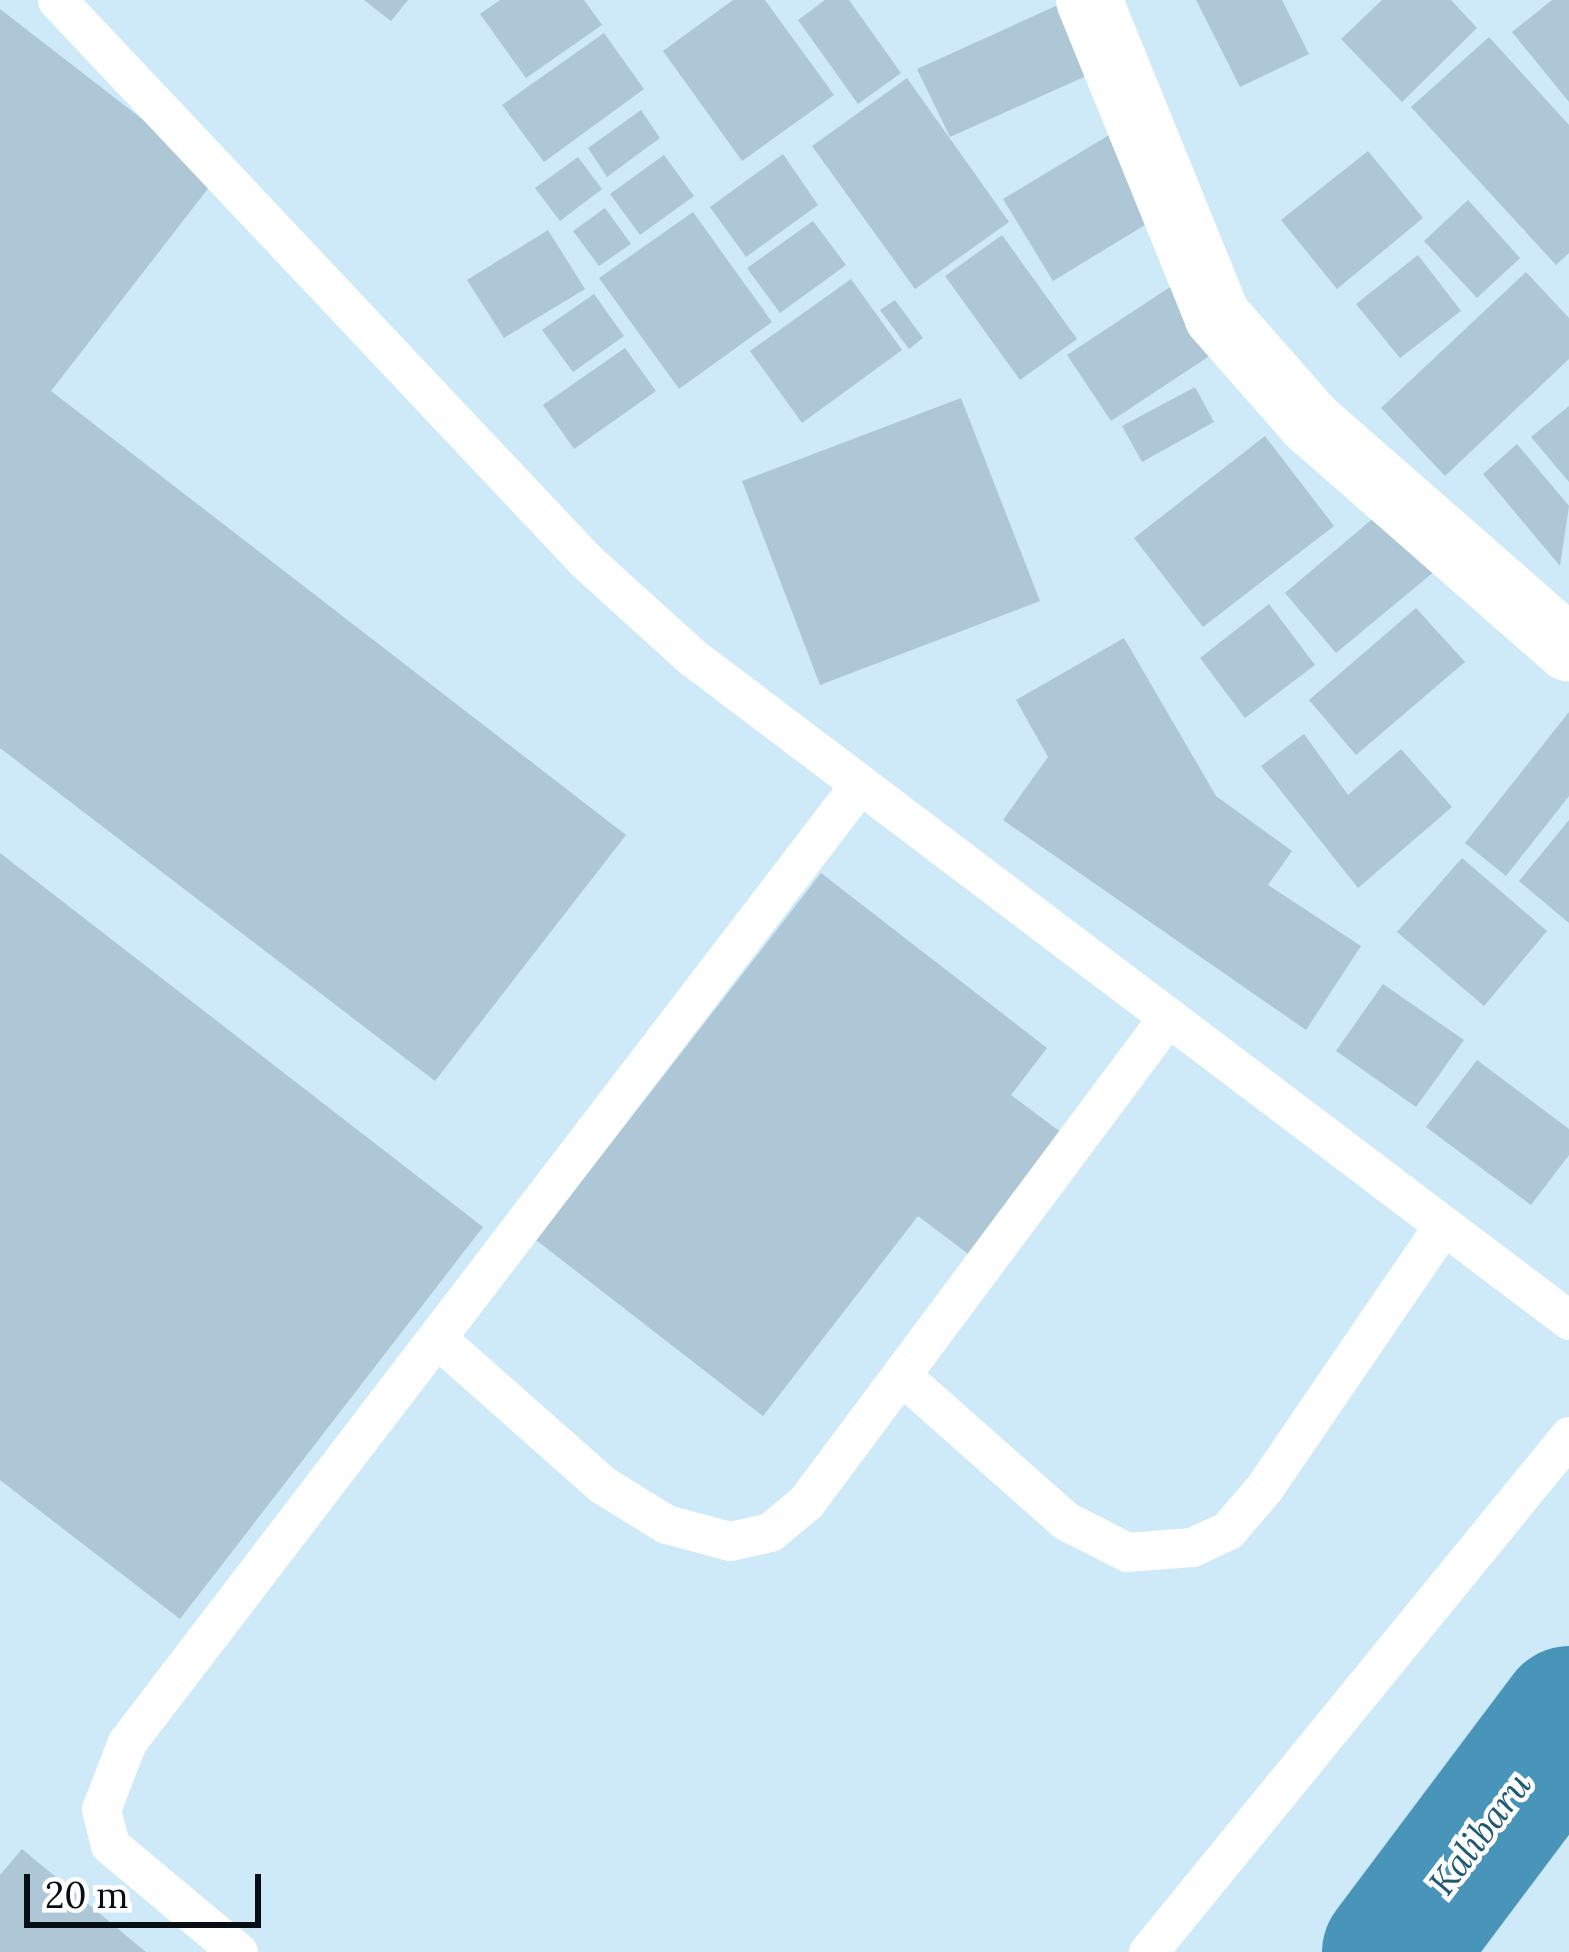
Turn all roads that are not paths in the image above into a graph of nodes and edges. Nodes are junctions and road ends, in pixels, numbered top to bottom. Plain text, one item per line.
1 (57, 0) edge
2 (1090, 0) edge
3 (1569, 649) edge
4 (857, 788) junction
5 (1164, 1022) junction
6 (1442, 1227) junction
7 (1569, 1320) edge
8 (440, 1341) junction
9 (902, 1376) junction
10 (1569, 1436) edge
11 (238, 1952) edge
12 (1148, 1952) edge

1 - 4 lane
2 - 3 street
4 - 5 lane
4 - 8 lane
5 - 6 lane
5 - 9 lane
6 - 7 lane
6 - 9 lane
8 - 9 lane
8 - 11 lane
10 - 12 lane

